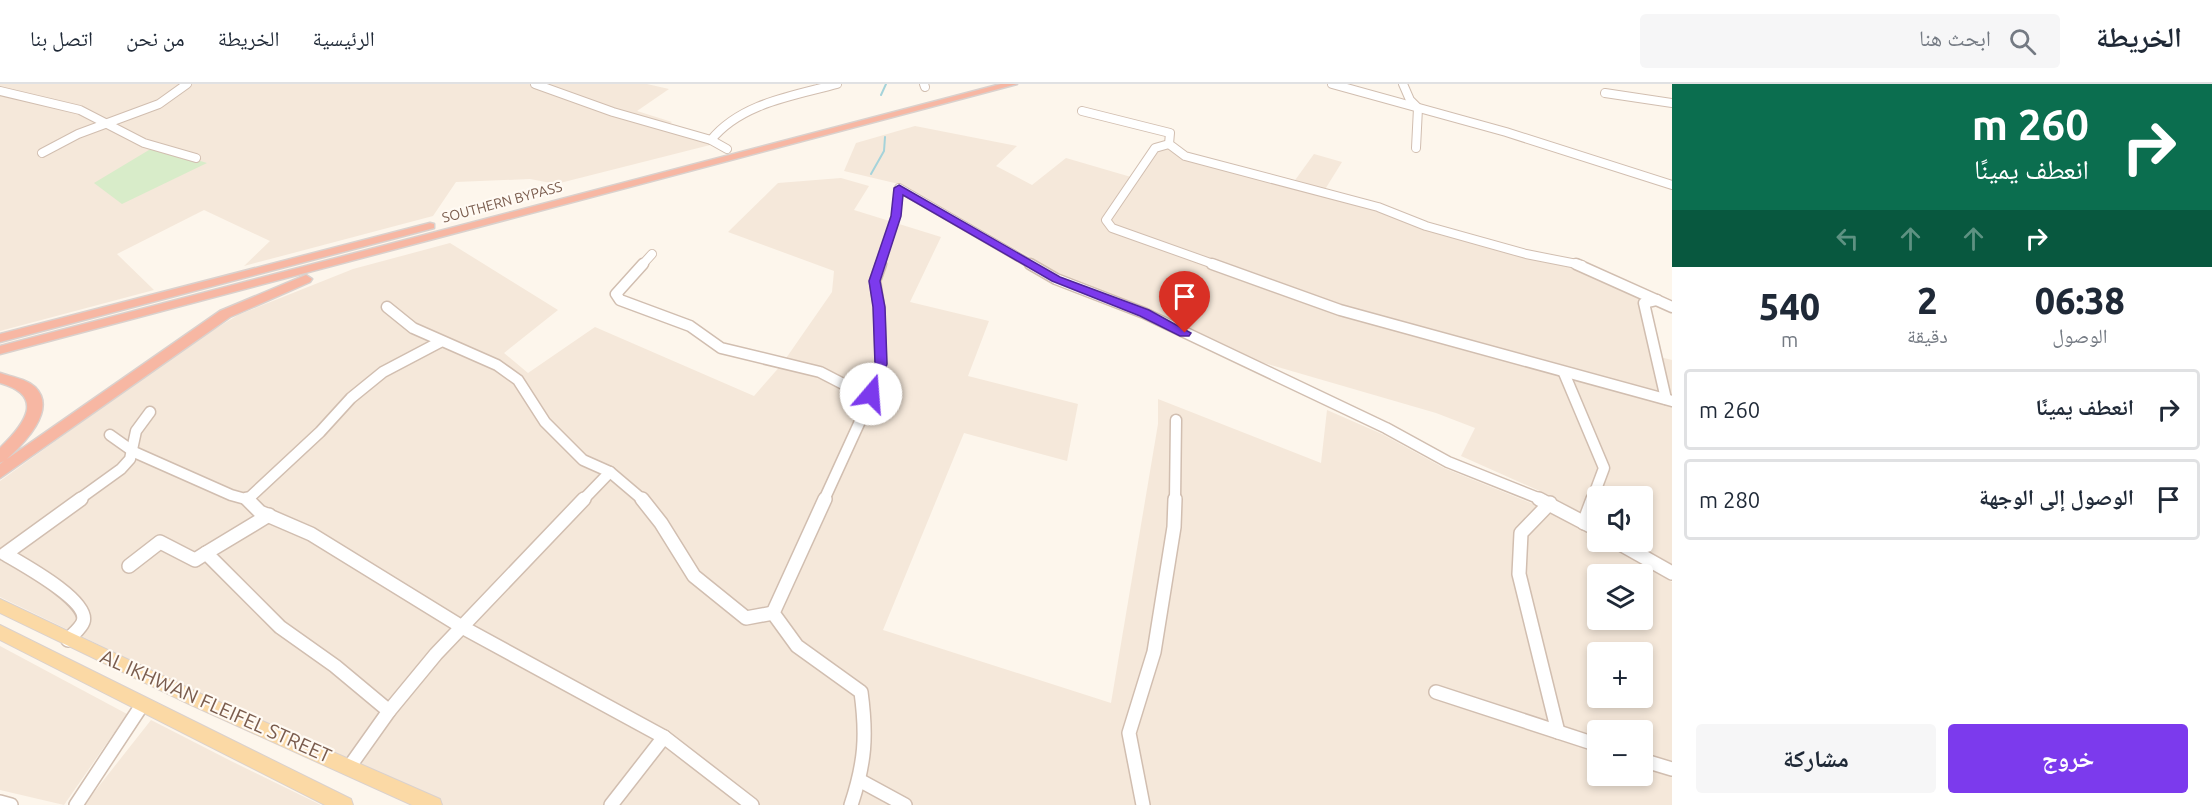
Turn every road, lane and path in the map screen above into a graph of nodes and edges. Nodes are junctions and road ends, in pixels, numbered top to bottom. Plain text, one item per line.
1 (187, 84) edge
2 (535, 84) edge
3 (837, 84) edge
4 (979, 84) edge
5 (1012, 84) edge
6 (1332, 84) edge
7 (1403, 84) edge
8 (0, 91) edge
9 (1605, 93) dead end
10 (1672, 103) edge
11 (1418, 108) junction
12 (1082, 111) dead end
13 (110, 123) junction
14 (711, 140) junction
15 (1169, 144) junction
16 (1416, 148) dead end
17 (727, 149) junction
18 (42, 153) dead end
19 (196, 158) dead end
20 (1672, 185) edge
21 (652, 254) dead end
22 (365, 255) junction
23 (1657, 300) junction
24 (387, 307) dead end
25 (1672, 307) edge
26 (0, 338) edge
27 (440, 342) junction
28 (0, 350) edge
29 (1563, 373) junction
30 (0, 378) edge
31 (871, 394) junction
32 (1669, 400) edge
33 (150, 412) dead end
34 (1176, 420) dead end
35 (110, 435) dead end
36 (134, 452) junction
37 (0, 457) edge
38 (0, 472) edge
39 (610, 472) junction
40 (248, 500) junction
41 (1550, 503) junction
42 (269, 515) junction
43 (1584, 522) junction
44 (1587, 524) edge
45 (1635, 552) edge
46 (206, 554) junction
47 (129, 566) dead end
48 (1672, 573) edge
49 (0, 606) edge
50 (773, 613) junction
51 (462, 627) junction
52 (0, 632) edge
53 (68, 640) junction
54 (1436, 692) dead end
55 (142, 705) junction
56 (389, 711) junction
57 (1558, 732) junction
58 (664, 737) junction
59 (1587, 741) edge
60 (1653, 763) edge
61 (350, 766) junction
62 (1672, 769) edge
63 (859, 780) junction
64 (0, 802) edge
65 (332, 803) edge
66 (11, 805) edge
67 (76, 805) edge
68 (433, 805) edge
69 (611, 805) edge
70 (752, 805) edge
71 (851, 805) edge
72 (905, 805) edge
73 (1143, 805) edge

1 - 13 street
2 - 14 street
3 - 14 street
4 - 17 highway, SOUTHERN BYPASS
5 - 22 highway, SOUTHERN BYPASS
6 - 11 street
7 - 11 street
8 - 13 street
9 - 10 street
11 - 16 street
11 - 20 street
12 - 15 street
13 - 18 street
13 - 19 street
14 - 17 street
15 - 23 street
15 - 29 street
17 - 26 highway, SOUTHERN BYPASS
21 - 31 street
22 - 28 highway, SOUTHERN BYPASS
22 - 38 highway
23 - 25 street
23 - 32 street
24 - 27 street
27 - 39 street
27 - 40 street
29 - 32 street
29 - 43 street
30 - 37 highway
31 - 41 street
31 - 50 street
33 - 36 street
34 - 73 street
35 - 36 street
36 - 40 street
36 - 53 street
39 - 50 street
39 - 51 street
40 - 42 street
41 - 43 street
41 - 57 street
42 - 46 street
42 - 51 street
43 - 44 street
45 - 48 street
46 - 47 street
46 - 56 street
49 - 53 main road, AL IKHWAN FLEIFEL STREET
50 - 63 street
51 - 56 street
51 - 58 street
52 - 55 main road, AL IKHWAN FLEIFEL STREET
53 - 61 main road, AL IKHWAN FLEIFEL STREET
54 - 57 street
55 - 65 main road, AL IKHWAN FLEIFEL STREET
55 - 67 street
56 - 61 street
57 - 59 street
58 - 69 street
58 - 70 street
60 - 62 street
61 - 68 main road, AL IKHWAN FLEIFEL STREET
63 - 71 street
63 - 72 street
64 - 66 street

